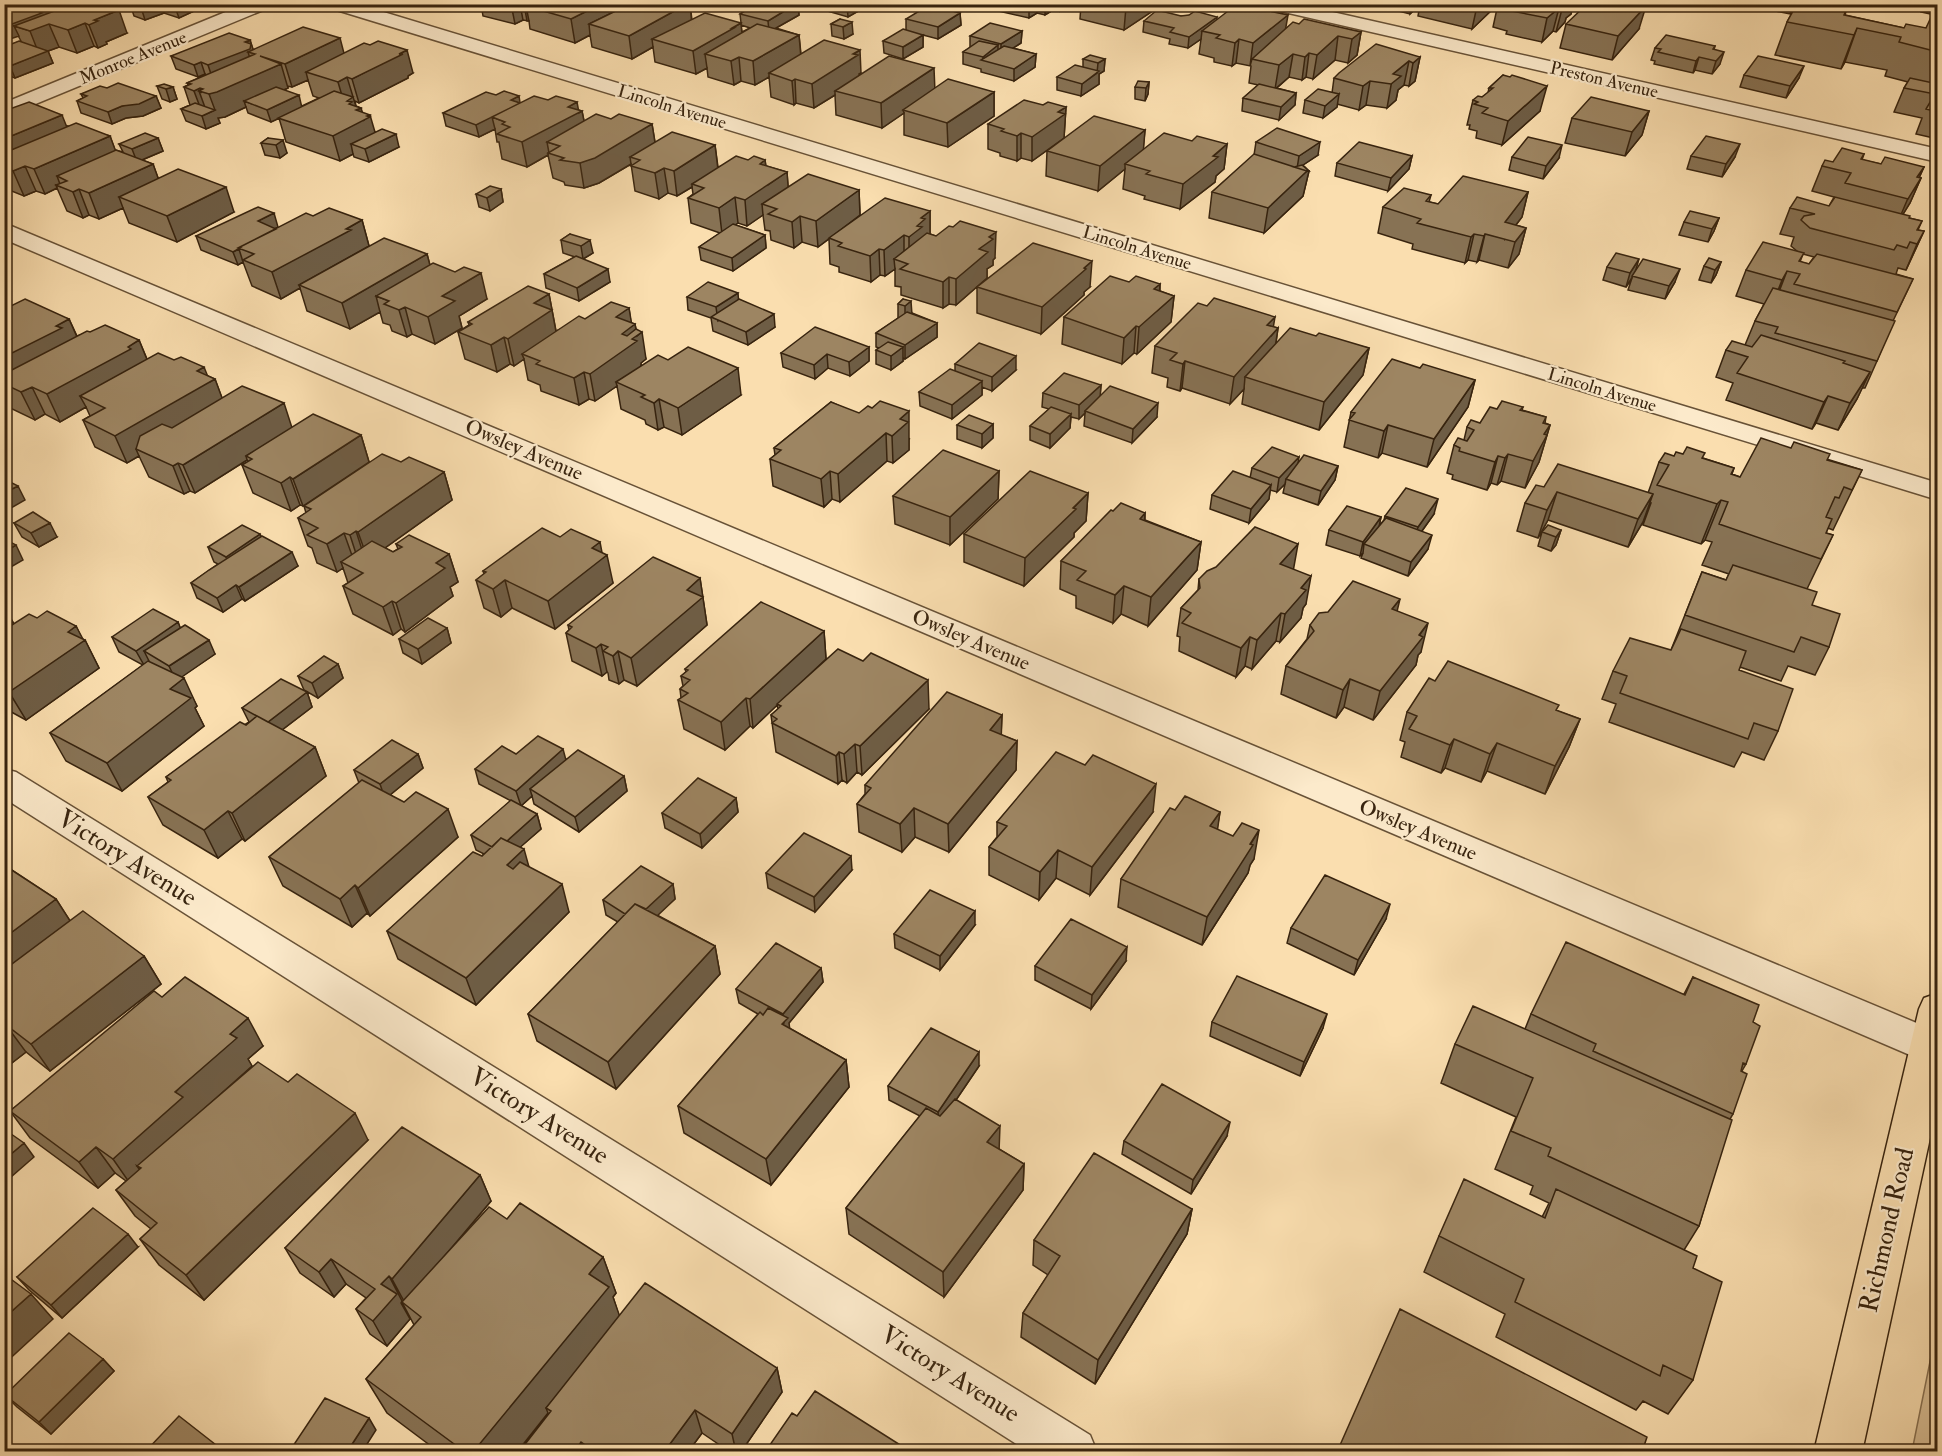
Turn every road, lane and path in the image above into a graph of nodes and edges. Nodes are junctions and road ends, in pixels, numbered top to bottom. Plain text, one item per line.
1 (262, 4) edge
2 (336, 4) edge
3 (1271, 4) edge
4 (4, 111) edge
5 (1938, 156) edge
6 (4, 230) edge
7 (1938, 492) edge
8 (4, 781) edge
9 (1935, 1035) edge
10 (1073, 1452) edge
11 (1838, 1452) edge

1 - 4 street, Monroe Avenue
2 - 7 street, Lincoln Avenue
3 - 5 street, Preston Avenue
6 - 9 street, Owsley Avenue
8 - 10 street, Victory Avenue
9 - 11 main road, Richmond Road

